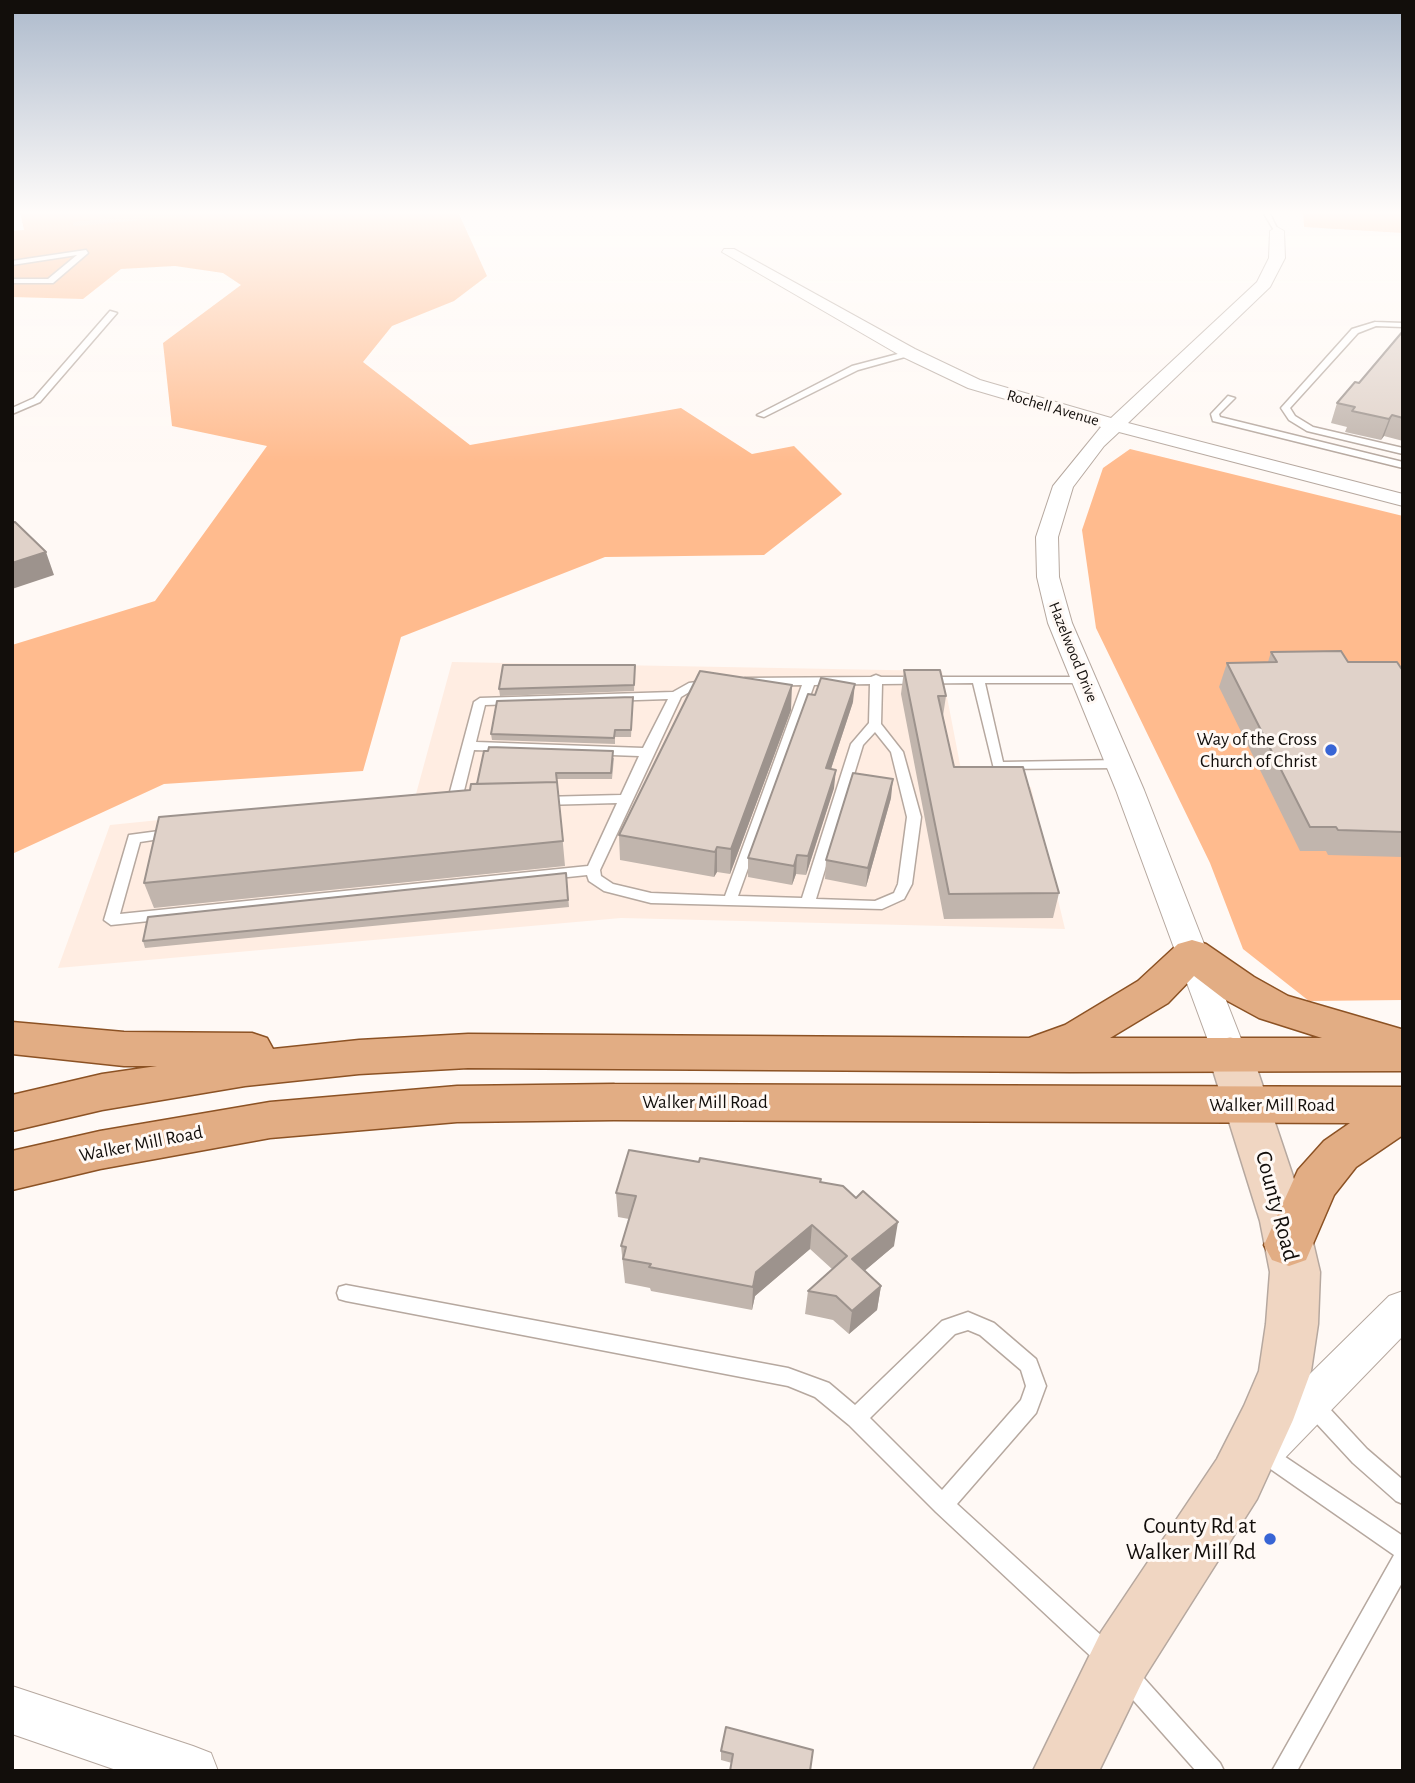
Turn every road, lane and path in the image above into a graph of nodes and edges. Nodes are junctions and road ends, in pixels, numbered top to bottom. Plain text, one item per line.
1 (806, 295) edge
2 (1252, 295) edge
3 (113, 313) dead end
4 (1403, 325) edge
5 (909, 353) junction
6 (1231, 398) dead end
7 (12, 411) edge
8 (761, 415) dead end
9 (1114, 426) junction
10 (1403, 451) edge
11 (1403, 466) edge
12 (1403, 500) edge
13 (876, 678) junction
14 (978, 679) junction
15 (1083, 679) junction
16 (810, 680) junction
17 (676, 695) junction
18 (876, 724) junction
19 (469, 746) junction
20 (647, 752) junction
21 (1119, 764) junction
22 (625, 799) junction
23 (533, 801) edge
24 (454, 804) edge
25 (187, 832) edge
26 (593, 870) junction
27 (730, 900) junction
28 (808, 903) junction
29 (1192, 954) junction
30 (12, 1038) edge
31 (1403, 1046) edge
32 (468, 1052) junction
33 (1230, 1054) junction
34 (1403, 1054) edge
35 (1026, 1055) junction
36 (1248, 1105) junction
37 (1403, 1105) edge
38 (12, 1113) edge
39 (1403, 1116) edge
40 (12, 1171) edge
41 (1289, 1245) junction
42 (346, 1293) dead end
43 (1403, 1309) edge
44 (1310, 1402) junction
45 (856, 1418) junction
46 (1250, 1465) junction
47 (1403, 1494) edge
48 (943, 1505) junction
49 (1403, 1549) edge
50 (1403, 1560) edge
51 (1117, 1666) junction
52 (12, 1710) edge
53 (194, 1771) edge
54 (1065, 1771) edge
55 (1212, 1771) edge
56 (1284, 1771) edge

1 - 5 street, Rochell Avenue
2 - 9 street, Hazelwood Drive
3 - 7 lane
4 - 10 lane
5 - 8 lane
5 - 9 street, Rochell Avenue
6 - 11 lane
9 - 12 street, Rochell Avenue
9 - 15 street, Hazelwood Drive
13 - 14 lane
13 - 16 lane
13 - 18 lane
14 - 15 lane
14 - 21 lane
15 - 21 street, Hazelwood Drive
16 - 17 lane
16 - 27 lane
17 - 19 lane
17 - 20 lane
18 - 28 lane
18 - 28 lane
19 - 20 lane
19 - 24 lane
20 - 22 lane
21 - 29 street, Hazelwood Drive
22 - 23 lane
22 - 26 lane
25 - 26 lane
26 - 27 lane
27 - 28 lane
29 - 31 main road
29 - 33 street, Hazelwood Drive
29 - 35 main road
30 - 32 main road
32 - 35 main road
32 - 38 main road
33 - 34 main road
33 - 35 main road
33 - 36 street, County Road
36 - 37 main road, Walker Mill Road
36 - 40 main road, Walker Mill Road
36 - 41 street, County Road
39 - 41 main road
41 - 46 street, County Road
42 - 45 lane
43 - 44 street, County Road
44 - 46 street, County Road
44 - 47 lane
45 - 48 lane
45 - 48 lane
46 - 49 lane
46 - 51 street, County Road
48 - 51 lane
50 - 56 lane
51 - 54 street, County Road
51 - 55 lane
52 - 53 street

